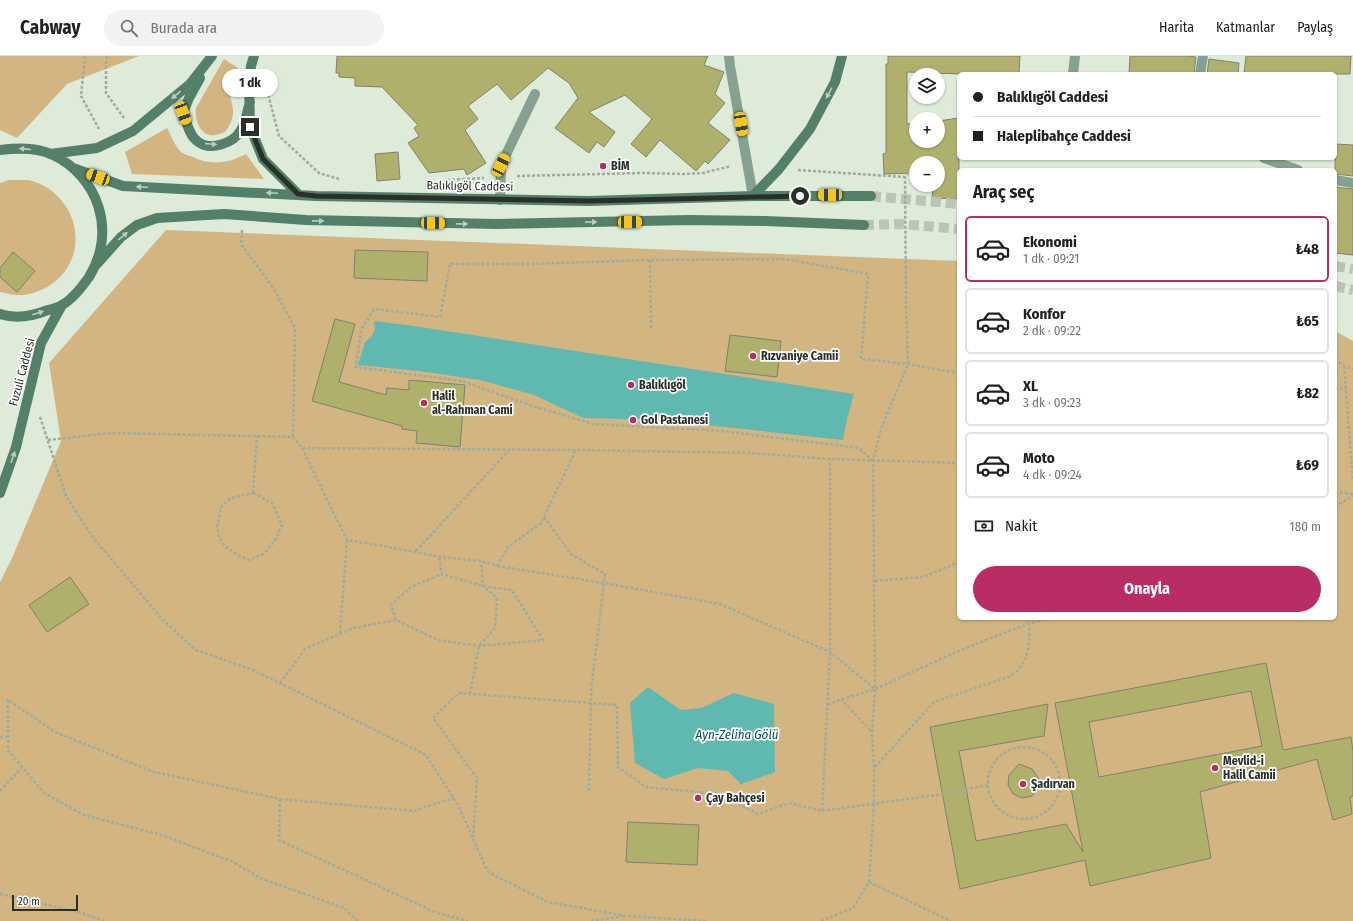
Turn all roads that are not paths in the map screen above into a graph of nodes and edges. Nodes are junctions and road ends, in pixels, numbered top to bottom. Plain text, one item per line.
1 (212, 56) edge
2 (254, 56) edge
3 (729, 56) edge
4 (842, 56) edge
5 (1075, 56) edge
6 (1203, 56) edge
7 (1073, 72) edge
8 (1200, 72) edge
9 (535, 94) dead end
10 (250, 102) junction
11 (0, 150) edge
12 (50, 154) junction
13 (1270, 160) edge
14 (73, 168) junction
15 (1292, 168) edge
16 (1337, 180) edge
17 (1353, 183) edge
18 (298, 194) junction
19 (753, 196) junction
20 (871, 196) tunnel mouth
21 (500, 200) junction
22 (864, 225) tunnel mouth
23 (96, 265) junction
24 (62, 305) junction
25 (0, 314) edge
26 (0, 493) edge

1 -> 10 main road
1 -> 12 main road
2 - 10 main road
3 - 19 street
4 -> 19 main road
5 - 7 street
6 - 8 street
9 - 21 street
10 - 18 main road
12 -> 11 main road
12 - 14 main road
13 - 15 street
18 -> 14 main road, Balıklıgöl Caddesi
14 - 23 main road
16 - 17 street
18 - 21 main road, Balıklıgöl Caddesi
19 - 20 main road, Balıklıgöl Caddesi
19 - 21 main road, Balıklıgöl Caddesi
23 -> 22 main road
23 - 24 main road
25 -> 24 main road
26 -> 24 main road, Fuzuli Caddesi

